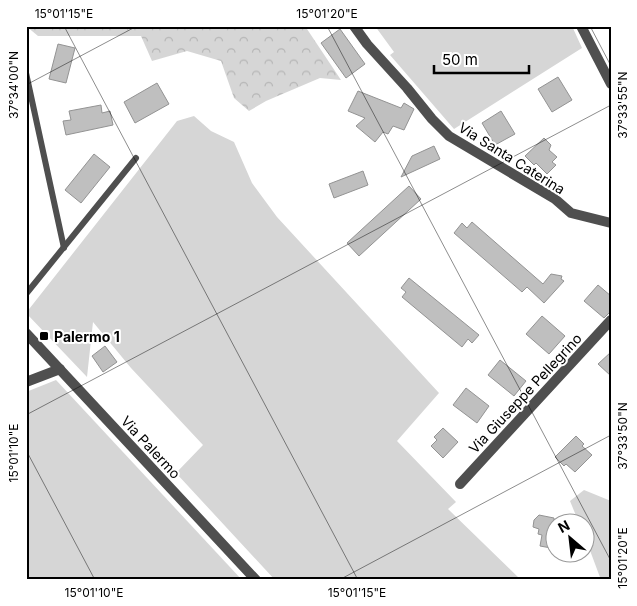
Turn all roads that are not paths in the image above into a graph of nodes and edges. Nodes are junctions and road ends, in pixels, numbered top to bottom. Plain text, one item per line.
1 (354, 26) edge
2 (581, 26) edge
3 (26, 73) edge
4 (611, 84) edge
5 (136, 158) dead end
6 (611, 223) edge
7 (64, 248) junction
8 (26, 294) edge
9 (611, 320) edge
10 (26, 334) edge
11 (60, 369) junction
12 (26, 382) edge
13 (460, 484) dead end
14 (256, 580) edge

1 - 6 street, Via Santa Caterina
2 - 4 street
3 - 7 lane
5 - 7 lane
7 - 8 lane
9 - 13 street, Via Giuseppe Pellegrino
10 - 11 street, Via Palermo
11 - 12 street
11 - 14 street, Via Palermo

